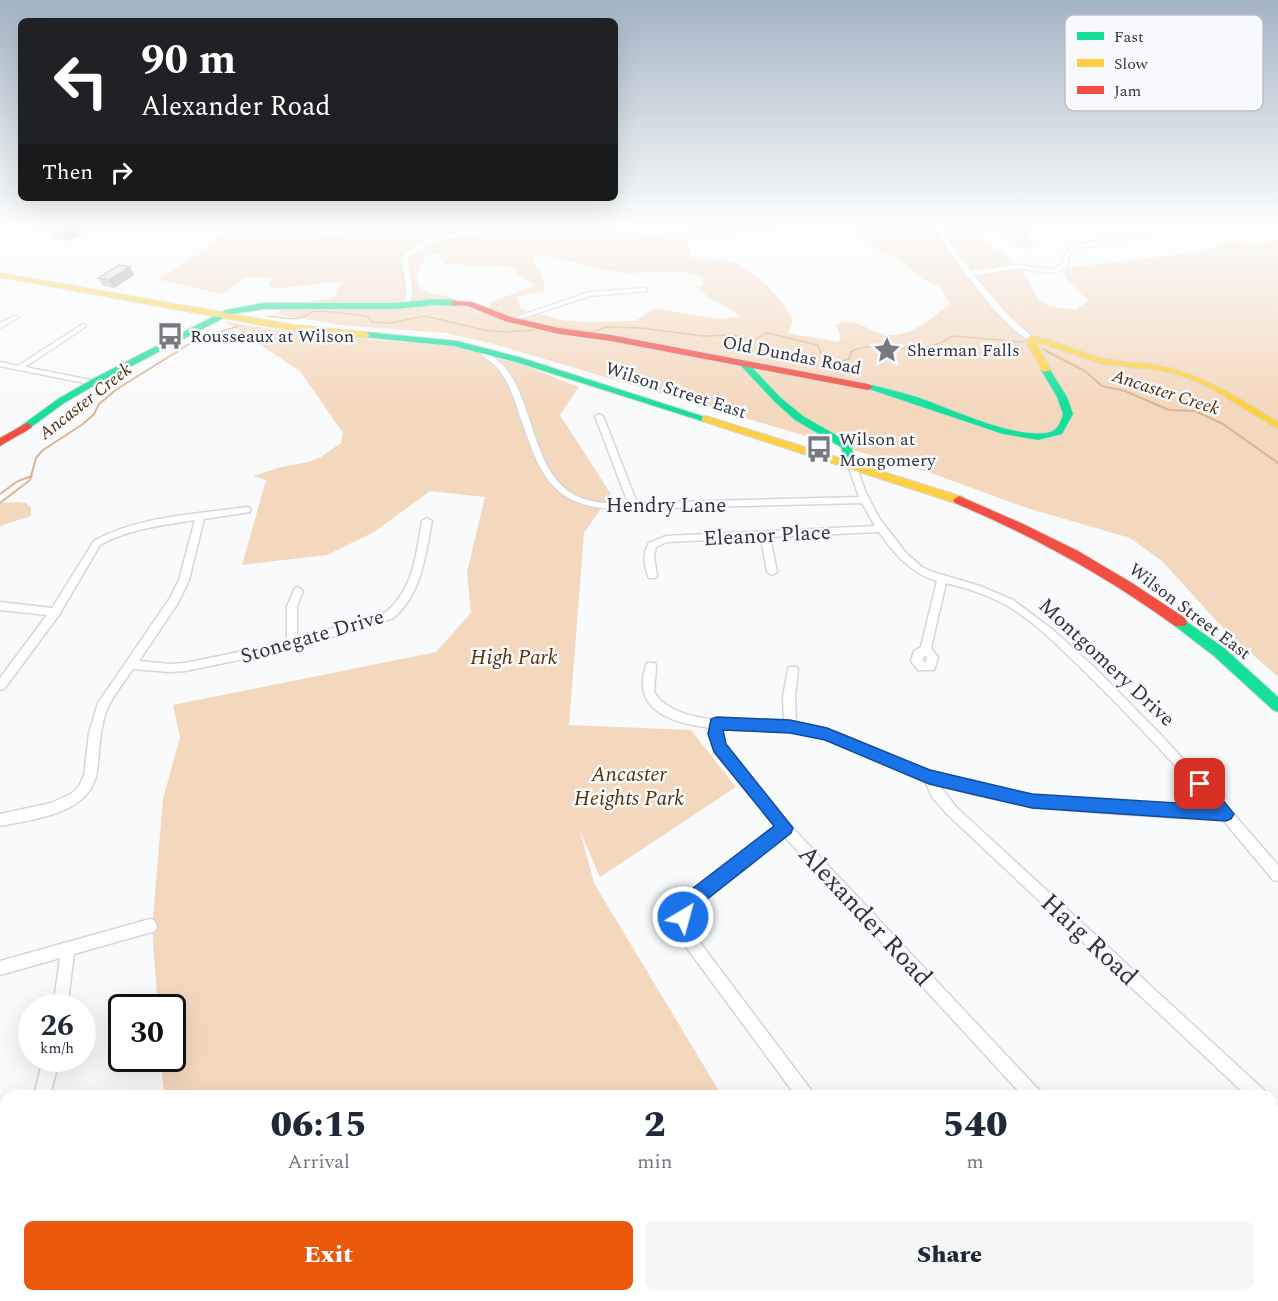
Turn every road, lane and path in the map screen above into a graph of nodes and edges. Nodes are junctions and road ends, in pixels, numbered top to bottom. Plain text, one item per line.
1 (49, 285) edge
2 (409, 285) edge
3 (977, 285) edge
4 (645, 290) dead end
5 (406, 305) junction
6 (16, 317) dead end
7 (224, 317) junction
8 (511, 320) junction
9 (0, 326) edge
10 (83, 326) dead end
11 (1031, 342) junction
12 (488, 351) junction
13 (743, 363) junction
14 (0, 364) edge
15 (19, 368) junction
16 (92, 383) junction
17 (599, 416) dead end
18 (1278, 426) edge
19 (0, 443) edge
20 (852, 465) junction
21 (864, 500) junction
22 (634, 506) junction
23 (247, 510) dead end
24 (200, 518) junction
25 (427, 521) dead end
26 (883, 529) junction
27 (765, 536) junction
28 (772, 572) dead end
29 (652, 576) dead end
30 (942, 580) junction
31 (298, 591) dead end
32 (0, 606) edge
33 (55, 612) junction
34 (292, 645) junction
35 (926, 649) dead end
36 (130, 664) junction
37 (651, 666) dead end
38 (793, 670) dead end
39 (0, 687) edge
40 (1278, 706) edge
41 (717, 723) junction
42 (790, 727) junction
43 (929, 777) junction
44 (1226, 814) junction
45 (0, 820) edge
46 (785, 828) junction
47 (1278, 875) edge
48 (150, 926) dead end
49 (68, 950) junction
50 (0, 968) edge
51 (62, 994) edge
52 (48, 1072) edge
53 (43, 1090) edge
54 (801, 1090) edge
55 (1027, 1090) edge
56 (1252, 1090) edge

1 - 7 main road, Wilson Street East
2 - 5 street
3 - 11 street
4 - 8 street
5 - 7 main road, Old Dundas Road
5 - 8 main road, Old Dundas Road
6 - 9 street
7 - 12 main road, Wilson Street East
7 - 16 main road
8 - 13 main road, Old Dundas Road
10 - 15 street
11 - 13 main road, Old Dundas Road
11 - 18 main road
12 - 20 main road, Wilson Street East
12 - 22 street, Hendry Lane
13 - 20 main road, Montgomery Drive
14 - 15 street
15 - 16 street
16 - 19 main road
17 - 22 street
20 - 21 street, Montgomery Drive
20 - 40 main road, Wilson Street East
21 - 22 street, Hendry Lane
21 - 26 street, Montgomery Drive
23 - 24 street
24 - 33 street
24 - 36 street
25 - 34 street, Stonegate Drive
26 - 27 street, Eleanor Place
26 - 30 street, Montgomery Drive
27 - 28 street
27 - 29 street, Eleanor Place
30 - 35 street
30 - 44 street, Montgomery Drive
31 - 34 street
32 - 33 street
33 - 39 street
34 - 36 street, Stonegate Drive
36 - 45 street
37 - 41 street
38 - 42 street
41 - 42 street
41 - 46 street, Alexander Road
42 - 43 street
43 - 44 street
43 - 56 street, Haig Road
44 - 47 street, Montgomery Drive
46 - 54 street
46 - 55 street, Alexander Road
48 - 49 street
49 - 50 street
49 - 51 street
52 - 53 street

